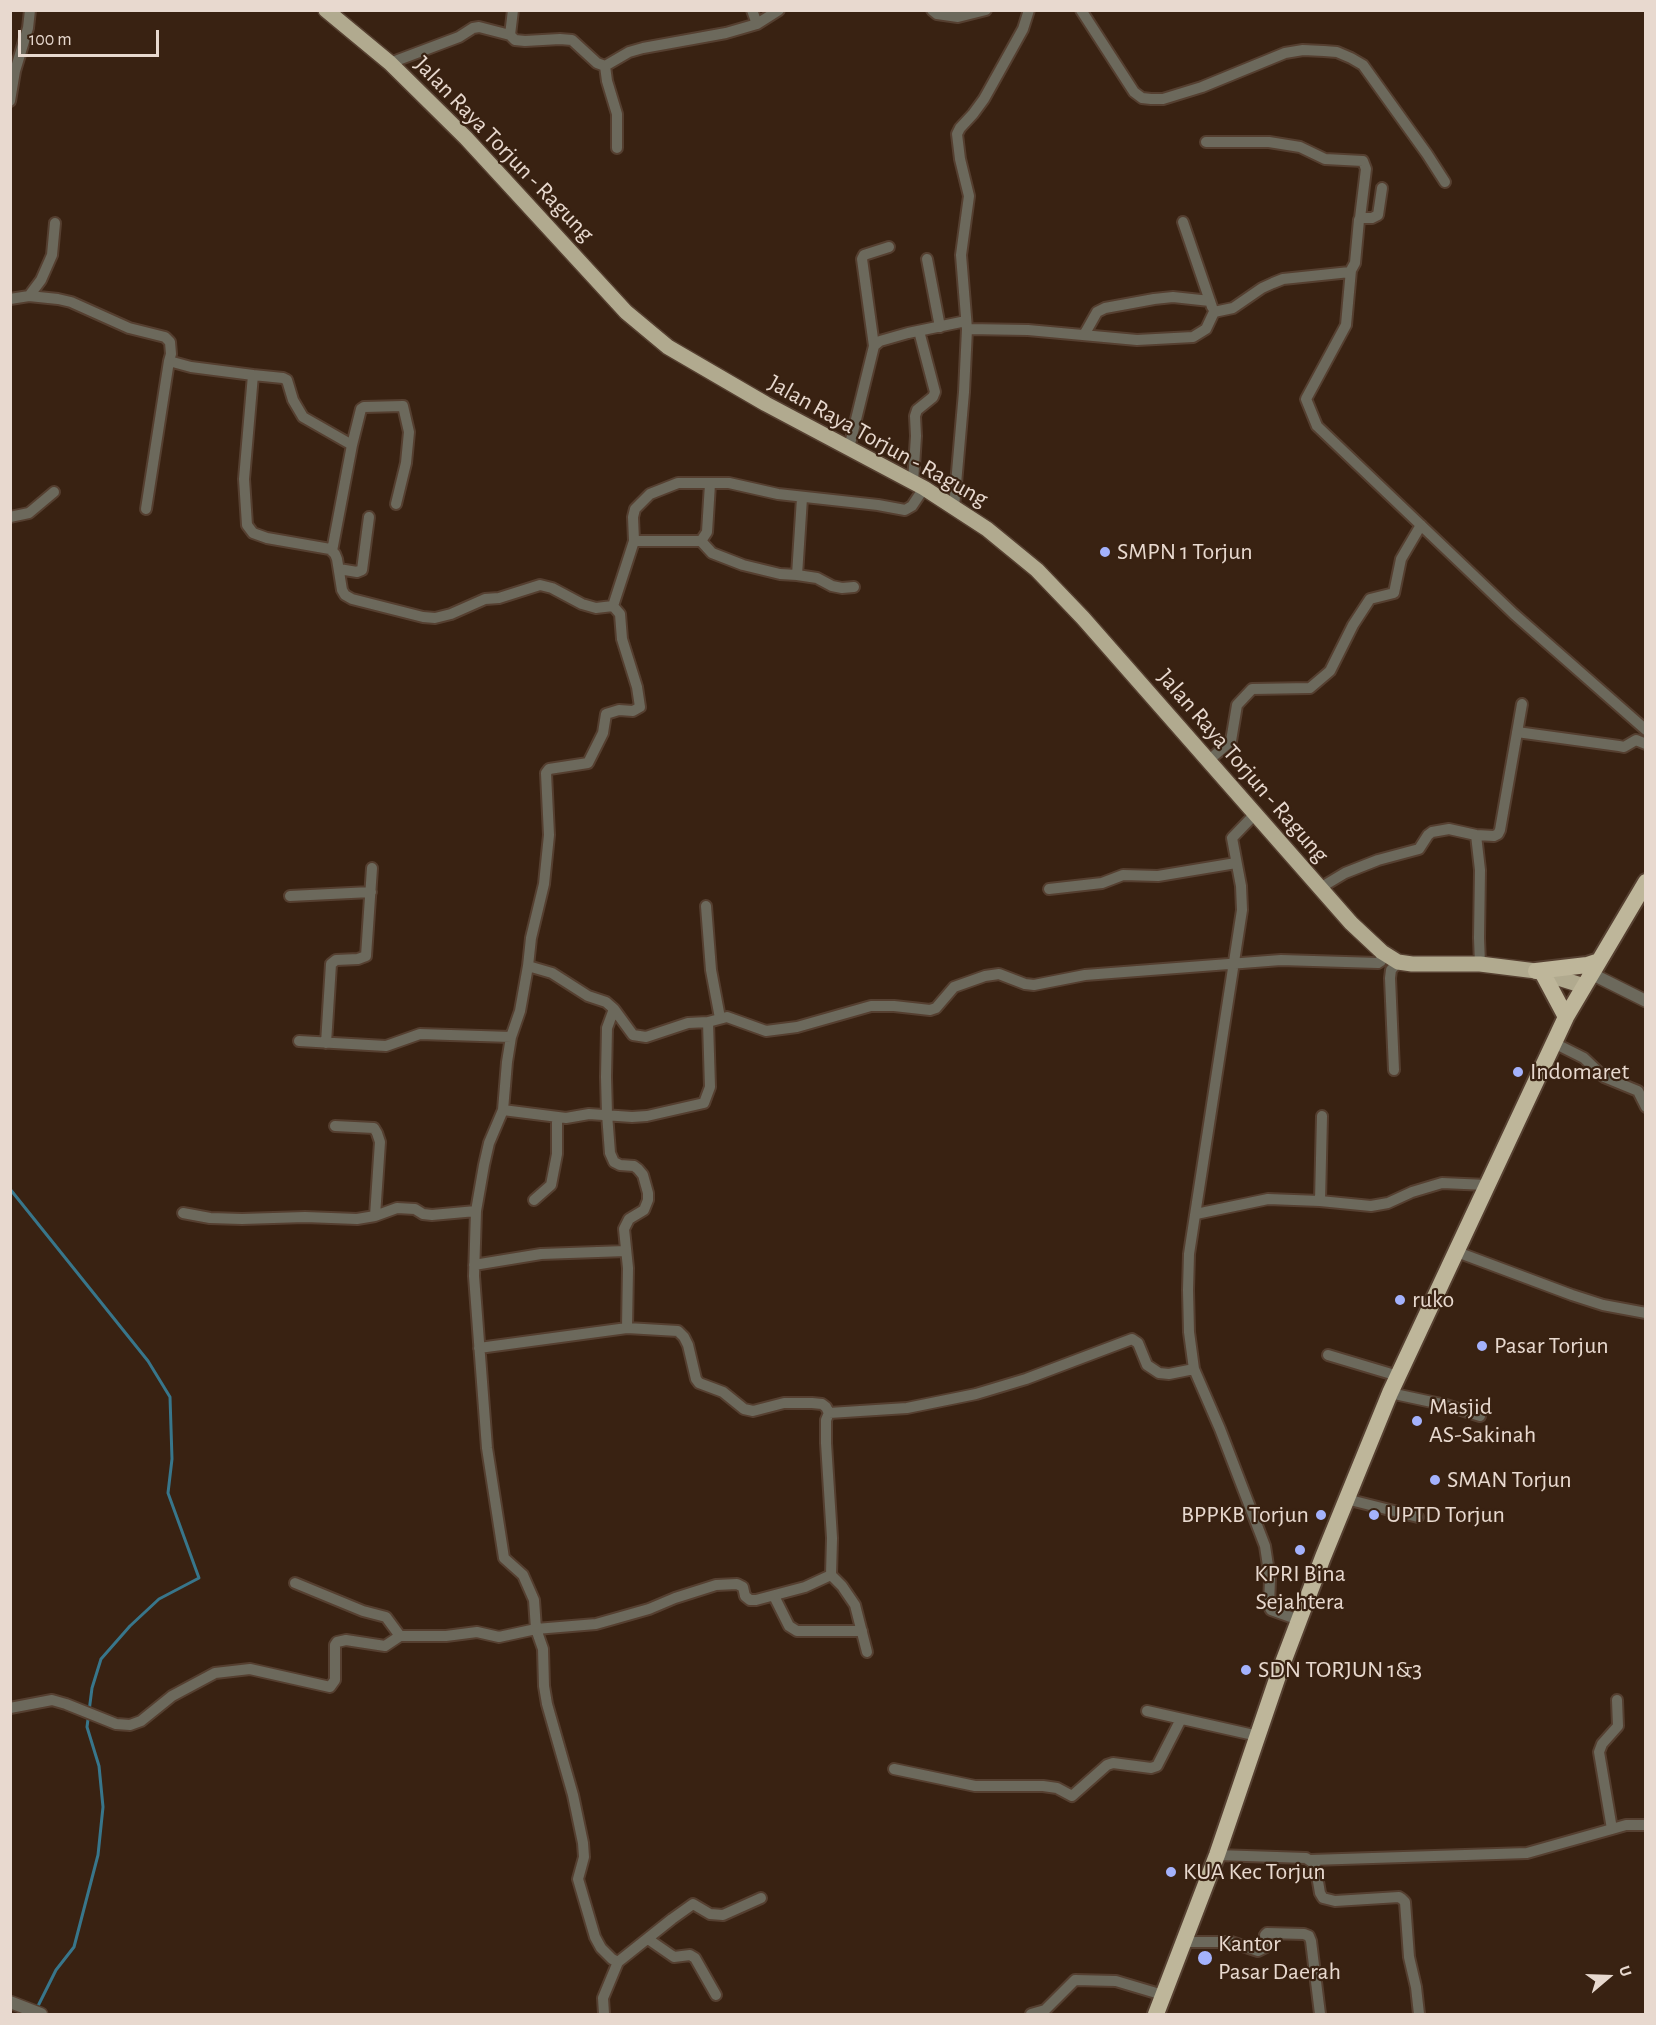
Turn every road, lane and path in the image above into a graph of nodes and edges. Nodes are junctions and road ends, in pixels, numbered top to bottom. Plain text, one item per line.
1 (30, 10) edge
2 (326, 10) edge
3 (513, 10) edge
4 (752, 10) edge
5 (779, 10) edge
6 (933, 10) edge
7 (986, 10) edge
8 (1029, 10) edge
9 (1081, 10) edge
10 (758, 24) junction
11 (510, 35) junction
12 (390, 63) junction
13 (605, 66) junction
14 (10, 101) edge
15 (1206, 142) dead end
16 (617, 148) dead end
17 (1445, 182) dead end
18 (1382, 188) dead end
19 (1360, 218) junction
20 (1183, 222) dead end
21 (55, 223) dead end
22 (889, 247) dead end
23 (927, 259) dead end
24 (1352, 270) junction
25 (29, 296) junction
26 (10, 299) edge
27 (1210, 301) junction
28 (1214, 312) junction
29 (967, 325) junction
30 (940, 327) junction
31 (919, 331) junction
32 (1084, 335) junction
33 (874, 346) junction
34 (169, 361) junction
35 (253, 375) junction
36 (352, 445) junction
37 (849, 448) junction
38 (711, 484) junction
39 (919, 485) junction
40 (54, 492) dead end
41 (802, 498) junction
42 (396, 504) dead end
43 (954, 507) junction
44 (146, 509) dead end
45 (10, 517) edge
46 (369, 517) dead end
47 (1421, 525) junction
48 (634, 541) junction
49 (701, 542) junction
50 (332, 551) junction
51 (339, 569) junction
52 (797, 575) junction
53 (854, 587) dead end
54 (613, 606) junction
55 (1522, 704) dead end
56 (1646, 730) edge
57 (1517, 732) junction
58 (1646, 744) edge
59 (1208, 760) junction
60 (1255, 814) junction
61 (1476, 835) junction
62 (1236, 863) junction
63 (372, 868) dead end
64 (1646, 882) edge
65 (1320, 888) junction
66 (1049, 890) dead end
67 (371, 892) junction
68 (290, 896) dead end
69 (706, 906) dead end
70 (1382, 952) junction
71 (1398, 962) junction
72 (1235, 963) junction
73 (1480, 964) junction
74 (528, 966) junction
75 (1539, 971) junction
76 (1592, 974) junction
77 (1646, 1001) edge
78 (614, 1009) junction
79 (1566, 1017) junction
80 (720, 1018) junction
81 (708, 1022) junction
82 (512, 1037) junction
83 (299, 1041) dead end
84 (326, 1043) junction
85 (1554, 1043) junction
86 (1394, 1070) dead end
87 (1646, 1107) edge
88 (502, 1110) junction
89 (607, 1114) junction
90 (1322, 1116) dead end
91 (557, 1117) junction
92 (335, 1126) dead end
93 (1487, 1185) junction
94 (534, 1200) dead end
95 (1320, 1201) junction
96 (476, 1211) junction
97 (183, 1213) dead end
98 (1196, 1214) junction
99 (375, 1216) junction
100 (626, 1251) junction
101 (1457, 1252) junction
102 (474, 1265) junction
103 (1646, 1313) edge
104 (627, 1328) junction
105 (479, 1348) junction
106 (1328, 1355) dead end
107 (1194, 1369) junction
108 (1398, 1376) junction
109 (1390, 1393) junction
110 (829, 1413) junction
111 (1480, 1416) dead end
112 (1346, 1499) junction
113 (1418, 1516) dead end
114 (831, 1575) junction
115 (295, 1583) dead end
116 (774, 1596) junction
117 (1299, 1620) junction
118 (536, 1629) junction
119 (862, 1631) junction
120 (400, 1636) junction
121 (867, 1652) dead end
122 (1617, 1700) dead end
123 (10, 1708) edge
124 (1147, 1711) dead end
125 (1181, 1719) junction
126 (1258, 1736) junction
127 (894, 1769) dead end
128 (1646, 1825) edge
129 (1612, 1829) junction
130 (1217, 1855) junction
131 (1311, 1860) junction
132 (761, 1898) dead end
133 (648, 1939) junction
134 (1184, 1942) junction
135 (618, 1962) junction
136 (716, 1995) dead end
137 (1163, 1995) junction
138 (10, 2002) edge
139 (35, 2012) edge
140 (604, 2014) edge
141 (1037, 2014) edge
142 (1156, 2014) edge
143 (1320, 2014) edge
144 (1419, 2014) edge

1 - 14 street
2 - 12 main road, Jalan Raya Torjun - Ragung
3 - 11 street
4 - 10 street
5 - 10 street
6 - 7 street
8 - 29 street
9 - 17 street
10 - 13 street
11 - 12 street
11 - 13 street
12 - 37 main road, Jalan Raya Torjun - Ragung
13 - 16 street
15 - 19 street
18 - 19 street
19 - 24 street
20 - 27 street
21 - 25 street
22 - 33 street
23 - 30 street
24 - 28 street
24 - 47 street
25 - 26 street
25 - 34 street
27 - 28 street
27 - 32 street
28 - 32 street
29 - 30 street
29 - 32 street
29 - 43 street
30 - 31 street
31 - 33 street
31 - 39 street
33 - 37 street
34 - 35 street
34 - 44 street
35 - 36 street
35 - 50 street
36 - 42 street
36 - 50 street
37 - 39 main road, Jalan Raya Torjun - Ragung
38 - 41 street
38 - 48 street
38 - 49 street
39 - 41 street
39 - 43 main road, Jalan Raya Torjun - Ragung
40 - 45 street
41 - 52 street
43 - 59 main road, Jalan Raya Torjun - Ragung
46 - 51 street
47 - 56 street
47 - 59 street
48 - 49 street
48 - 54 street
49 - 52 street
50 - 51 street
51 - 54 street
52 - 53 street
54 - 74 street
55 - 57 street
57 - 58 street
57 - 61 street
59 - 60 main road, Jalan Raya Torjun - Ragung
60 - 62 street
60 - 65 main road, Jalan Raya Torjun - Ragung
61 - 65 street
61 - 73 street
62 - 66 street
62 - 72 street
63 - 67 street
64 - 76 highway
65 - 70 main road, Jalan Raya Torjun - Ragung
67 - 68 street
67 - 84 street
69 - 80 street
70 - 71 main road, Jalan Raya Torjun - Ragung
70 - 72 street
71 - 73 main road, Jalan Raya Torjun - Ragung
71 - 86 street
72 - 80 street
72 - 98 street
73 - 75 main road, Jalan Raya Torjun - Ragung
74 - 78 street
74 - 82 street
75 - 76 main road, Jalan Raya Torjun - Ragung
75 - 76 highway
75 - 79 highway
76 - 77 street
76 - 79 highway
78 - 81 street
78 - 89 street
79 - 85 highway
80 - 81 street
81 - 89 street
82 - 84 street
82 - 88 street
83 - 84 street
85 - 87 street
85 - 93 highway
88 - 91 street
88 - 96 street
89 - 91 street
89 - 100 street
90 - 95 street
91 - 94 street
92 - 99 street
93 - 95 street
93 - 101 highway
95 - 98 street
96 - 99 street
96 - 102 street
97 - 99 street
98 - 107 street
100 - 102 street
100 - 104 street
101 - 103 street
101 - 108 highway
102 - 105 street
104 - 105 street
104 - 110 street
105 - 118 street
106 - 108 street
107 - 110 street
107 - 117 street
108 - 109 highway
109 - 111 street
109 - 112 highway
110 - 114 street
112 - 113 street
112 - 117 highway
114 - 116 street
114 - 119 street
115 - 120 street
116 - 118 street
116 - 119 street
117 - 126 highway
118 - 120 street
118 - 135 street
119 - 121 street
120 - 123 street
122 - 129 street
124 - 125 street
125 - 126 street
125 - 127 street
126 - 130 highway
128 - 129 street
129 - 131 street
130 - 131 street
130 - 134 highway
131 - 144 street
132 - 133 street
133 - 135 street
133 - 136 street
134 - 137 highway
134 - 143 street
135 - 140 street
137 - 141 street
137 - 142 highway
138 - 139 street

